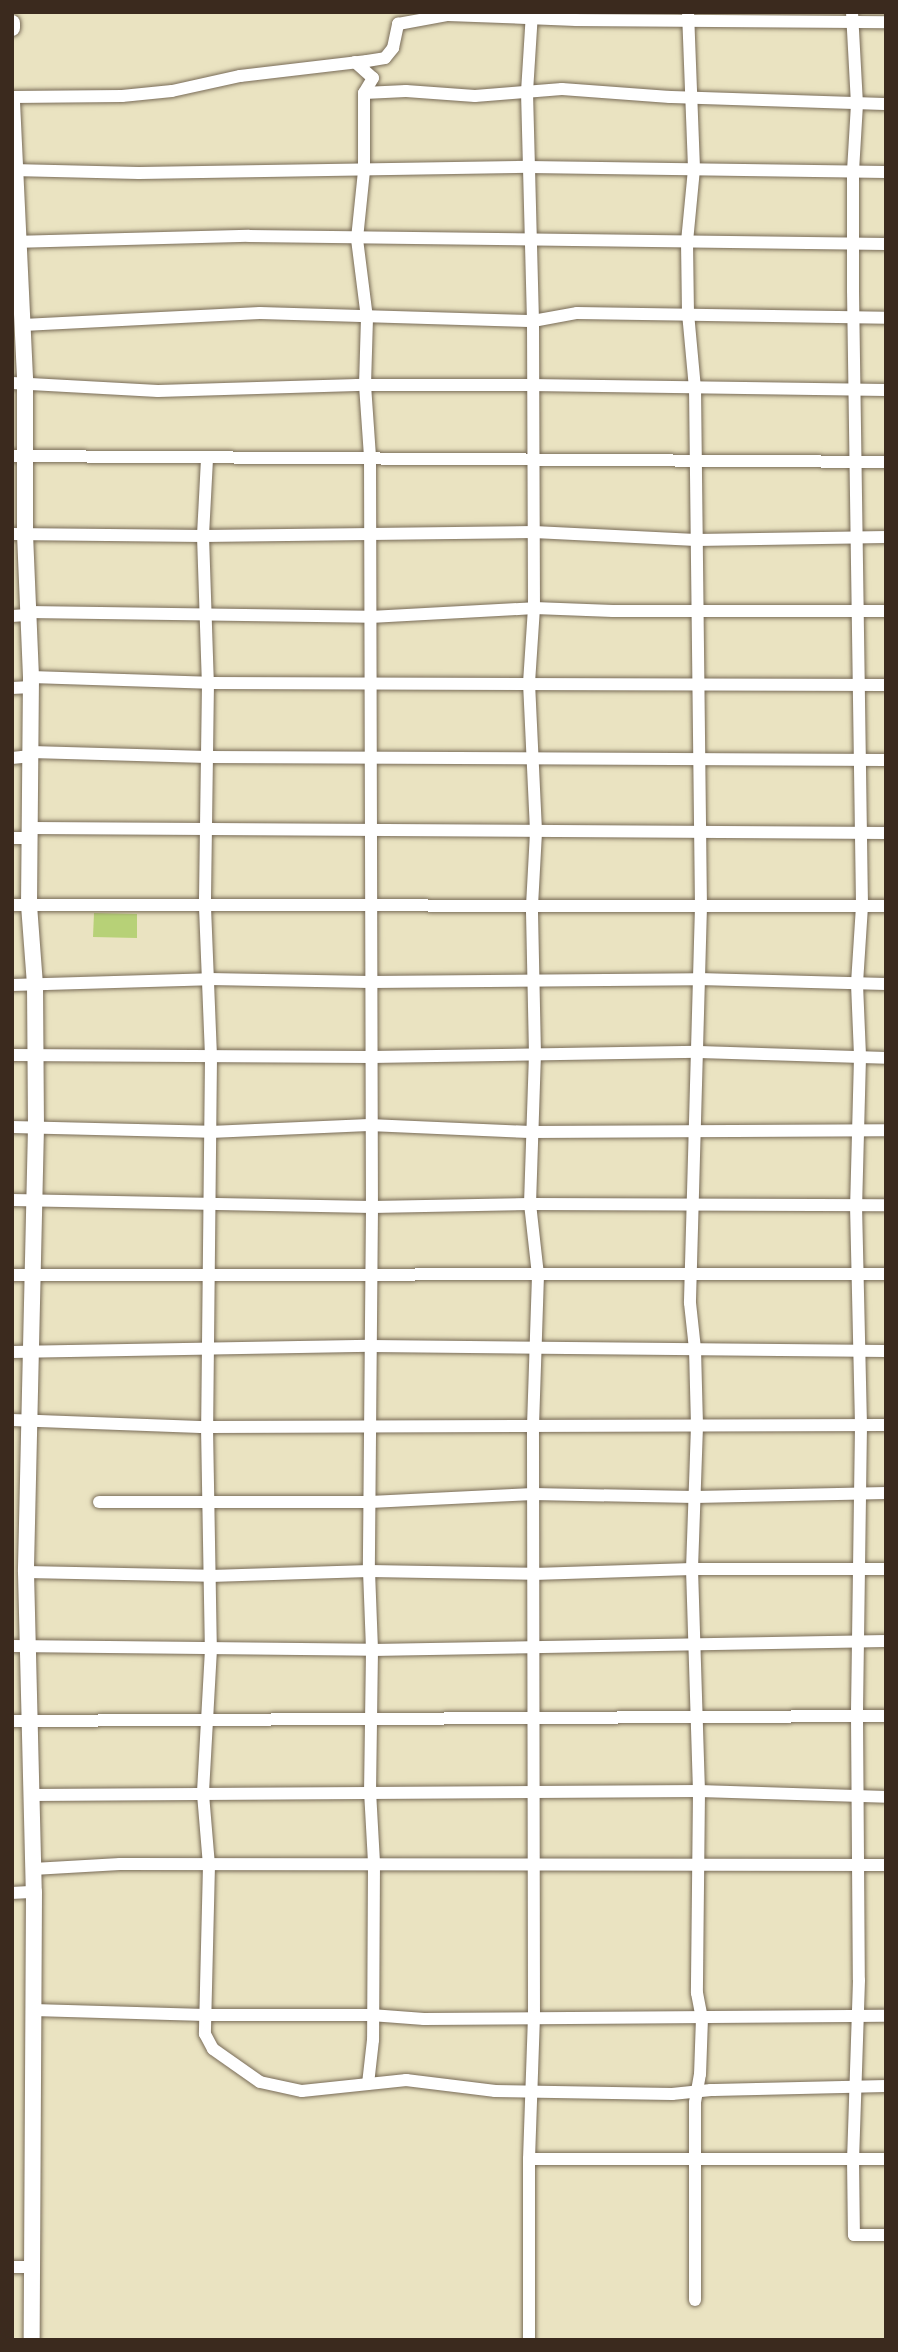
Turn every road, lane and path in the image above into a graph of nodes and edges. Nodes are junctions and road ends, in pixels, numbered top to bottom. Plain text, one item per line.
1 (532, 14) edge
2 (688, 16) edge
3 (852, 17) edge
4 (886, 22) edge
5 (355, 62) junction
6 (527, 92) junction
7 (364, 93) junction
8 (692, 96) junction
9 (12, 99) edge
10 (857, 104) junction
11 (886, 104) edge
12 (529, 167) junction
13 (694, 169) junction
14 (15, 170) edge
15 (364, 170) junction
16 (853, 171) junction
17 (886, 172) edge
18 (357, 239) junction
19 (529, 239) junction
20 (16, 242) edge
21 (687, 242) junction
22 (854, 244) junction
23 (886, 244) edge
24 (688, 313) junction
25 (367, 318) junction
26 (854, 318) junction
27 (886, 318) edge
28 (19, 319) edge
29 (533, 321) junction
30 (18, 382) edge
31 (365, 385) junction
32 (531, 385) junction
33 (695, 388) junction
34 (854, 390) junction
35 (886, 390) edge
36 (19, 455) edge
37 (370, 457) junction
38 (206, 458) junction
39 (534, 462) junction
40 (696, 462) junction
41 (856, 462) junction
42 (886, 462) edge
43 (534, 532) junction
44 (19, 534) edge
45 (370, 534) junction
46 (203, 536) junction
47 (859, 537) junction
48 (886, 537) edge
49 (696, 540) junction
50 (534, 608) junction
51 (855, 610) junction
52 (886, 611) edge
53 (697, 612) junction
54 (23, 614) edge
55 (207, 616) junction
56 (370, 617) junction
57 (31, 682) junction
58 (208, 683) junction
59 (370, 683) junction
60 (529, 683) junction
61 (860, 685) junction
62 (886, 685) edge
63 (698, 686) junction
64 (12, 688) edge
65 (31, 754) junction
66 (207, 757) junction
67 (369, 757) junction
68 (12, 758) edge
69 (535, 758) junction
70 (700, 759) junction
71 (859, 760) junction
72 (886, 760) edge
73 (205, 828) junction
74 (369, 830) junction
75 (536, 831) junction
76 (701, 832) junction
77 (31, 833) junction
78 (860, 833) junction
79 (886, 833) edge
80 (12, 838) edge
81 (20, 905) edge
82 (532, 906) junction
83 (701, 906) junction
84 (862, 906) junction
85 (886, 906) edge
86 (205, 907) junction
87 (370, 907) junction
88 (209, 979) junction
89 (535, 979) junction
90 (698, 979) junction
91 (370, 982) junction
92 (857, 984) junction
93 (886, 984) edge
94 (12, 985) edge
95 (34, 985) junction
96 (699, 1052) junction
97 (12, 1055) edge
98 (34, 1055) junction
99 (535, 1055) junction
100 (211, 1057) junction
101 (371, 1057) junction
102 (860, 1057) junction
103 (886, 1058) edge
104 (369, 1125) junction
105 (12, 1127) edge
106 (36, 1127) junction
107 (694, 1130) junction
108 (858, 1130) junction
109 (886, 1130) edge
110 (210, 1132) junction
111 (530, 1132) junction
112 (12, 1200) edge
113 (33, 1201) junction
114 (530, 1204) junction
115 (691, 1204) junction
116 (209, 1205) junction
117 (856, 1205) junction
118 (886, 1205) edge
119 (372, 1207) junction
120 (692, 1274) junction
121 (857, 1274) junction
122 (886, 1274) edge
123 (12, 1275) edge
124 (31, 1275) junction
125 (208, 1275) junction
126 (371, 1275) junction
127 (538, 1275) junction
128 (371, 1346) junction
129 (208, 1349) junction
130 (536, 1349) junction
131 (695, 1349) junction
132 (860, 1351) junction
133 (886, 1351) edge
134 (12, 1352) edge
135 (29, 1352) junction
136 (20, 1420) edge
137 (861, 1425) junction
138 (886, 1425) edge
139 (370, 1426) junction
140 (533, 1426) junction
141 (697, 1426) junction
142 (207, 1427) junction
143 (858, 1493) junction
144 (886, 1493) edge
145 (533, 1494) junction
146 (695, 1497) junction
147 (208, 1501) junction
148 (99, 1502) dead end
149 (370, 1502) junction
150 (859, 1568) junction
151 (692, 1569) junction
152 (886, 1569) edge
153 (26, 1572) junction
154 (369, 1572) junction
155 (533, 1574) junction
156 (209, 1576) junction
157 (859, 1641) junction
158 (886, 1641) edge
159 (696, 1642) junction
160 (19, 1646) edge
161 (533, 1646) junction
162 (211, 1649) junction
163 (372, 1650) junction
164 (857, 1716) junction
165 (886, 1716) edge
166 (533, 1717) junction
167 (29, 1718) junction
168 (371, 1718) junction
169 (694, 1718) junction
170 (208, 1719) junction
171 (12, 1721) edge
172 (370, 1791) junction
173 (699, 1791) junction
174 (534, 1792) junction
175 (203, 1794) junction
176 (30, 1795) junction
177 (886, 1797) edge
178 (860, 1798) junction
179 (374, 1863) junction
180 (697, 1863) junction
181 (533, 1864) junction
182 (858, 1864) junction
183 (209, 1865) junction
184 (886, 1865) edge
185 (33, 1869) junction
186 (34, 1892) junction
187 (12, 1893) edge
188 (33, 2010) junction
189 (205, 2015) junction
190 (371, 2015) junction
191 (858, 2015) junction
192 (886, 2016) edge
193 (534, 2018) junction
194 (702, 2018) junction
195 (368, 2084) junction
196 (886, 2086) edge
197 (856, 2088) junction
198 (533, 2089) junction
199 (696, 2093) junction
200 (694, 2157) junction
201 (529, 2158) junction
202 (853, 2158) junction
203 (886, 2158) edge
204 (886, 2235) edge
205 (12, 2267) edge
206 (33, 2267) junction
207 (695, 2300) dead end
208 (32, 2340) edge
209 (529, 2340) edge

1 - 2 street
1 - 5 street
1 - 6 street
2 - 3 street
2 - 8 street
3 - 4 street
3 - 10 street
5 - 7 street
5 - 9 street
6 - 7 street
6 - 8 street
6 - 12 street
7 - 15 street
8 - 10 street
8 - 13 street
9 - 14 main road
10 - 11 street
10 - 16 street
12 - 13 street
12 - 15 street
12 - 19 street
13 - 16 street
13 - 21 street
14 - 15 street
14 - 20 main road
15 - 18 street
16 - 17 street
16 - 22 street
18 - 19 street
18 - 20 street
18 - 25 street
19 - 21 street
19 - 29 street
20 - 28 main road
21 - 22 street
21 - 24 street
22 - 23 street
22 - 26 street
24 - 26 street
24 - 29 street
24 - 33 street
25 - 28 street
25 - 29 street
25 - 31 street
26 - 27 street
26 - 34 street
28 - 30 main road
29 - 32 street
30 - 31 street
30 - 36 main road
31 - 32 street
31 - 37 street
32 - 33 street
32 - 39 street
33 - 34 street
33 - 40 street
34 - 35 street
34 - 41 street
36 - 38 street
36 - 44 main road
37 - 38 street
37 - 39 street
37 - 45 street
38 - 46 street
39 - 40 street
39 - 43 street
40 - 41 street
40 - 49 street
41 - 42 street
41 - 47 street
43 - 45 street
43 - 49 street
43 - 50 street
44 - 46 street
44 - 54 main road
45 - 46 street
45 - 56 street
46 - 55 street
47 - 48 street
47 - 49 street
47 - 51 street
49 - 53 street
50 - 53 street
50 - 56 street
50 - 60 street
51 - 52 street
51 - 53 street
51 - 61 street
53 - 63 street
54 - 55 street
54 - 57 main road
55 - 56 street
55 - 58 street
56 - 59 street
57 - 58 street
57 - 64 street
57 - 65 main road
58 - 59 street
58 - 66 street
59 - 60 street
59 - 67 street
60 - 63 street
60 - 69 street
61 - 62 street
61 - 63 street
61 - 71 street
63 - 70 street
65 - 66 street
65 - 68 street
65 - 77 main road
66 - 67 street
66 - 73 street
67 - 69 street
67 - 74 street
69 - 70 street
69 - 75 street
70 - 71 street
70 - 76 street
71 - 72 street
71 - 78 street
73 - 74 street
73 - 77 street
73 - 86 street
74 - 75 street
74 - 87 street
75 - 76 street
75 - 82 street
76 - 78 street
76 - 83 street
77 - 80 street
77 - 81 main road
78 - 79 street
78 - 84 street
81 - 86 street
81 - 95 main road
82 - 83 street
82 - 87 street
82 - 89 street
83 - 84 street
83 - 90 street
84 - 85 street
84 - 92 street
86 - 87 street
86 - 88 street
87 - 91 street
88 - 91 street
88 - 95 street
88 - 100 street
89 - 90 street
89 - 91 street
89 - 99 street
90 - 92 street
90 - 96 street
91 - 101 street
92 - 93 street
92 - 102 street
94 - 95 street
95 - 98 main road
96 - 99 street
96 - 102 street
96 - 107 street
97 - 98 street
98 - 100 street
98 - 106 main road
99 - 101 street
99 - 111 street
100 - 101 street
100 - 110 street
101 - 104 street
102 - 103 street
102 - 108 street
104 - 110 street
104 - 111 street
104 - 119 street
105 - 106 street
106 - 110 street
106 - 113 main road
107 - 108 street
107 - 111 street
107 - 115 street
108 - 109 street
108 - 117 street
110 - 116 street
111 - 114 street
112 - 113 street
113 - 116 street
113 - 124 main road
114 - 115 street
114 - 119 street
114 - 127 street
115 - 117 street
115 - 120 street
116 - 119 street
116 - 125 street
117 - 118 street
117 - 121 street
119 - 126 street
120 - 121 street
120 - 127 street
120 - 131 street
121 - 122 street
121 - 132 street
123 - 124 street
124 - 125 street
124 - 135 main road
125 - 126 street
125 - 129 street
126 - 127 street
126 - 128 street
127 - 130 street
128 - 129 street
128 - 130 street
128 - 139 street
129 - 135 street
129 - 142 street
130 - 131 street
130 - 140 street
131 - 132 street
131 - 141 street
132 - 133 street
132 - 137 street
134 - 135 street
135 - 136 main road
136 - 142 street
136 - 153 main road
137 - 138 street
137 - 141 street
137 - 143 street
139 - 140 street
139 - 142 street
139 - 149 street
140 - 141 street
140 - 145 street
141 - 146 street
142 - 147 street
143 - 144 street
143 - 146 street
143 - 150 street
145 - 146 street
145 - 149 street
145 - 155 street
146 - 151 street
147 - 148 street
147 - 149 street
147 - 156 street
149 - 154 street
150 - 151 street
150 - 152 street
150 - 157 street
151 - 155 street
151 - 159 street
153 - 156 street
153 - 160 main road
154 - 155 street
154 - 156 street
154 - 163 street
155 - 161 street
156 - 162 street
157 - 158 street
157 - 159 street
157 - 164 street
159 - 161 street
159 - 169 street
160 - 162 street
160 - 167 main road
161 - 163 street
161 - 166 street
162 - 163 street
162 - 170 street
163 - 168 street
164 - 165 street
164 - 169 street
164 - 178 street
166 - 168 street
166 - 169 street
166 - 174 street
167 - 170 street
167 - 171 street
167 - 176 main road
168 - 170 street
168 - 172 street
169 - 173 street
170 - 175 street
172 - 174 street
172 - 175 street
172 - 179 street
173 - 174 street
173 - 178 street
173 - 180 street
174 - 181 street
175 - 176 street
175 - 183 street
176 - 185 main road
177 - 178 street
178 - 182 street
179 - 181 street
179 - 183 street
179 - 190 street
180 - 181 street
180 - 182 street
180 - 194 street
181 - 193 street
182 - 184 street
182 - 191 street
183 - 185 street
183 - 189 street
185 - 186 main road
186 - 187 street
186 - 188 main road
188 - 189 street
188 - 206 main road
189 - 190 street
189 - 195 street
190 - 193 street
190 - 195 street
191 - 192 street
191 - 194 street
191 - 197 street
193 - 194 street
193 - 198 street
194 - 199 street
195 - 198 street
196 - 197 street
197 - 199 street
197 - 202 street
198 - 199 street
198 - 201 street
199 - 200 street
200 - 201 street
200 - 202 street
200 - 207 street
201 - 209 street
202 - 203 street
202 - 204 street
205 - 206 street
206 - 208 main road

